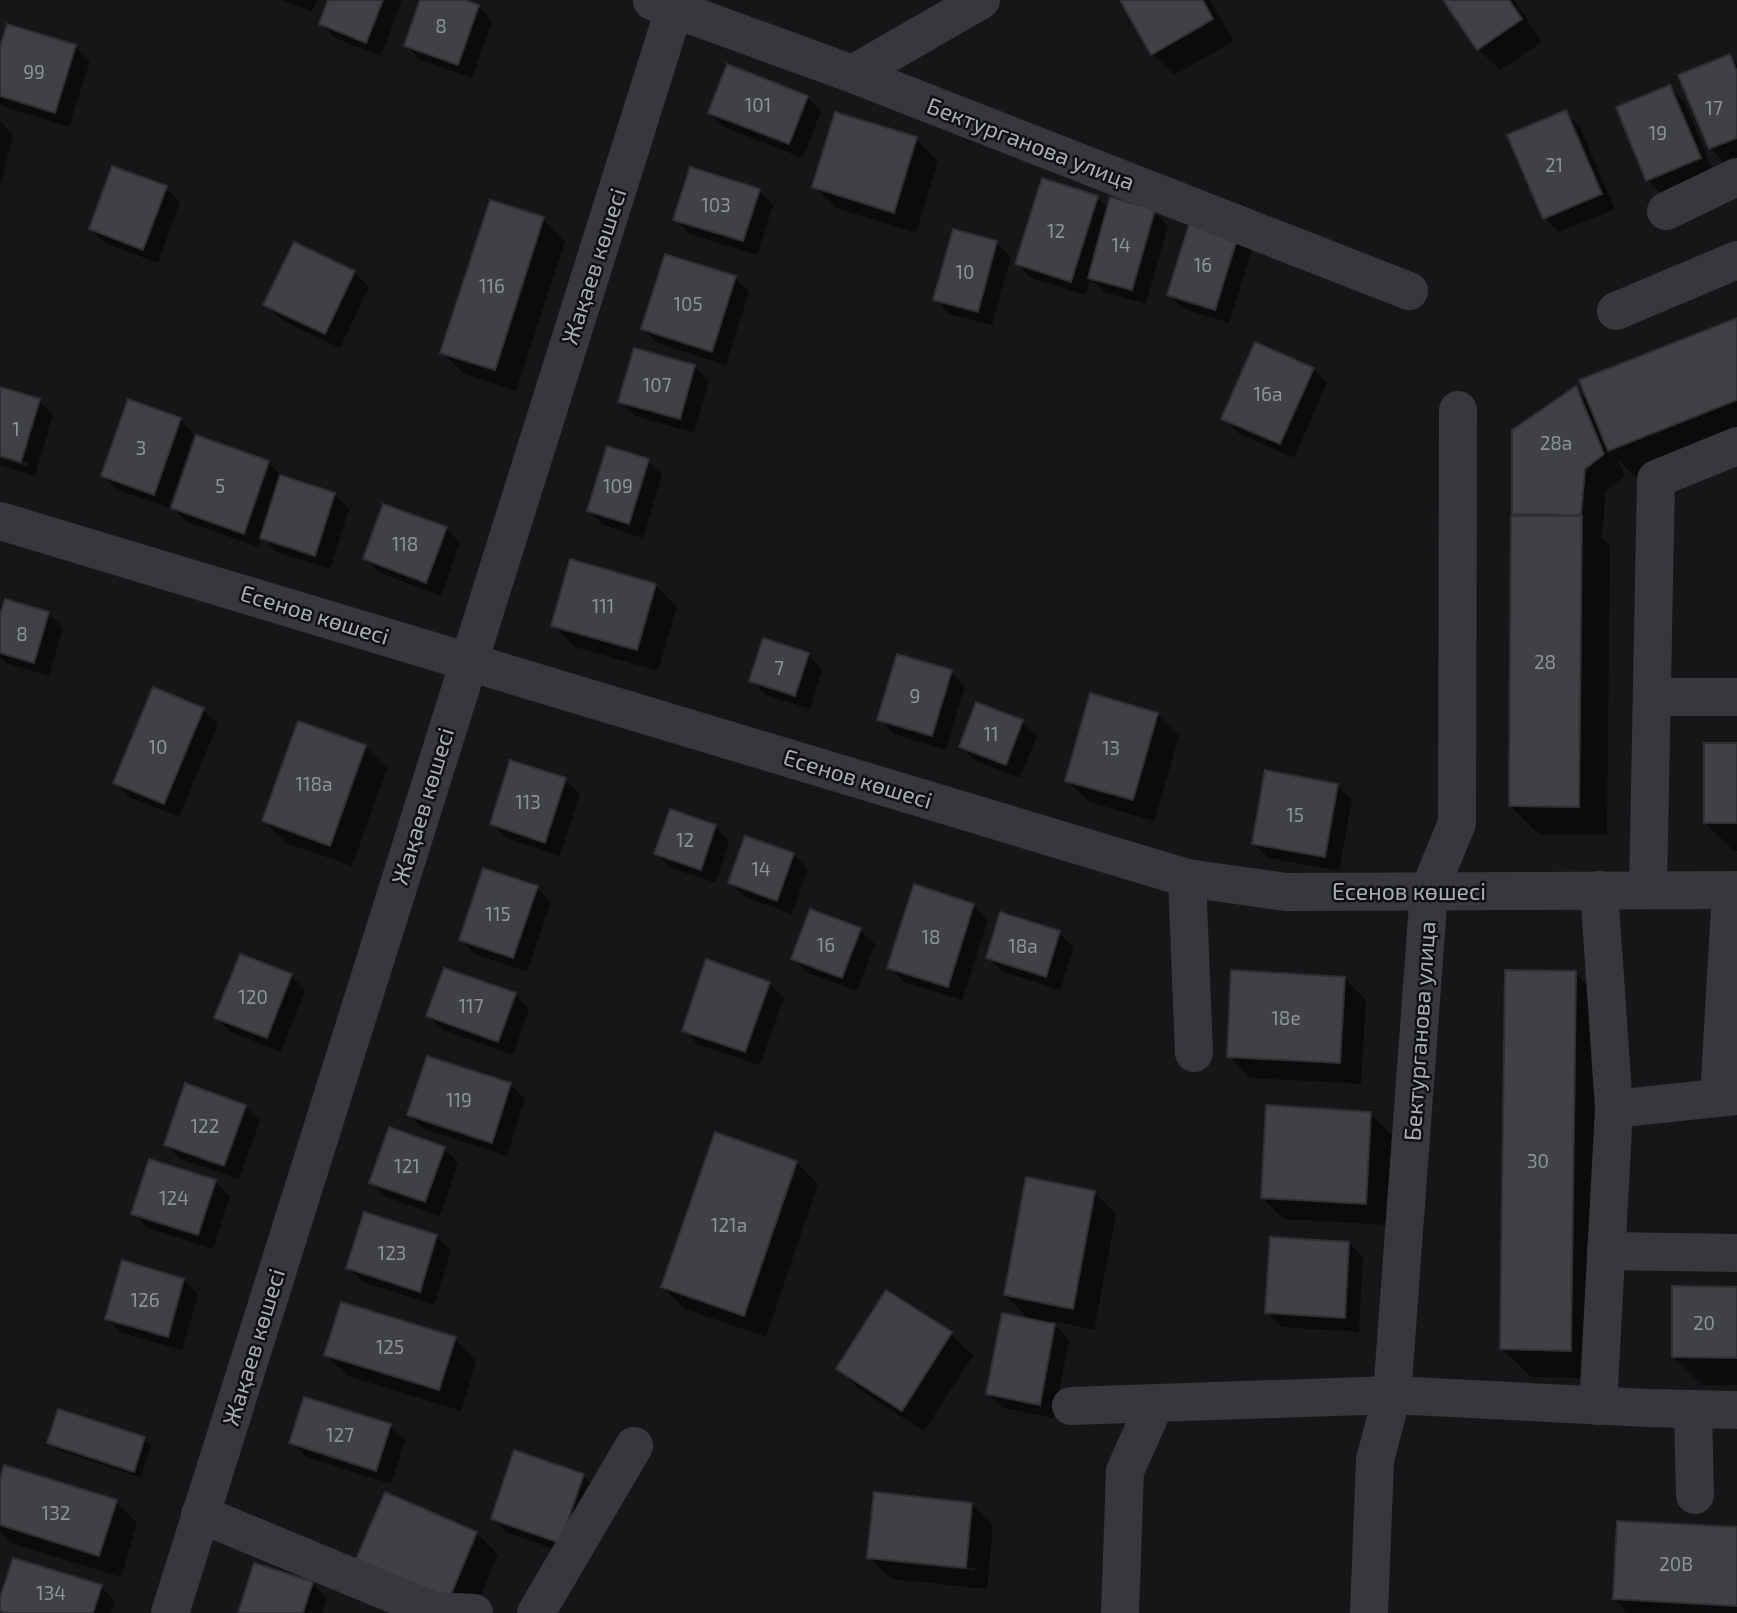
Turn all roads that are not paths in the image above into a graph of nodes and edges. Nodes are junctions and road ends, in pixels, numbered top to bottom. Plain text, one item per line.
1 (981, 0) edge
2 (667, 3) edge
3 (853, 74) junction
4 (1737, 177) edge
5 (1667, 211) dead end
6 (1737, 260) edge
7 (1409, 290) dead end
8 (1616, 311) dead end
9 (1458, 410) dead end
10 (1737, 446) edge
11 (0, 521) edge
12 (468, 660) junction
13 (1652, 697) junction
14 (1737, 697) edge
15 (1187, 878) junction
16 (1599, 890) junction
17 (1648, 890) junction
18 (1734, 890) edge
19 (1429, 891) junction
20 (1194, 1053) dead end
21 (1728, 1097) edge
22 (1614, 1109) junction
23 (1606, 1251) junction
24 (1737, 1253) edge
25 (1392, 1395) junction
26 (1155, 1404) junction
27 (1071, 1406) dead end
28 (1598, 1406) junction
29 (1693, 1409) junction
30 (1737, 1410) edge
31 (634, 1446) dead end
32 (1695, 1495) dead end
33 (200, 1514) junction
34 (170, 1613) edge
35 (474, 1613) edge
36 (536, 1613) edge
37 (1120, 1613) edge
38 (1369, 1613) edge

1 - 3 street
2 - 3 street, Бектурганова улица
2 - 12 street, Жақаев көшесі
3 - 7 street, Бектурганова улица
4 - 5 street
6 - 8 street
9 - 19 street, Бектурганова улица
10 - 13 street
11 - 12 street, Есенов көшесі
12 - 15 street, Есенов көшесі
12 - 33 street, Жақаев көшесі
13 - 14 street
13 - 17 street
15 - 19 street, Есенов көшесі
15 - 20 street
16 - 17 street, Есенов көшесі
16 - 19 street, Есенов көшесі
16 - 22 street
17 - 18 street, Есенов көшесі
18 - 21 street
19 - 25 street, Бектурганова улица
21 - 22 street
22 - 23 street
23 - 24 street
23 - 28 street
25 - 26 street
25 - 28 street
25 - 38 street, Бектурганова улица
26 - 27 street
26 - 37 street
28 - 29 street
29 - 30 street
29 - 32 street
31 - 36 street
33 - 34 street, Жақаев көшесі
33 - 35 street

